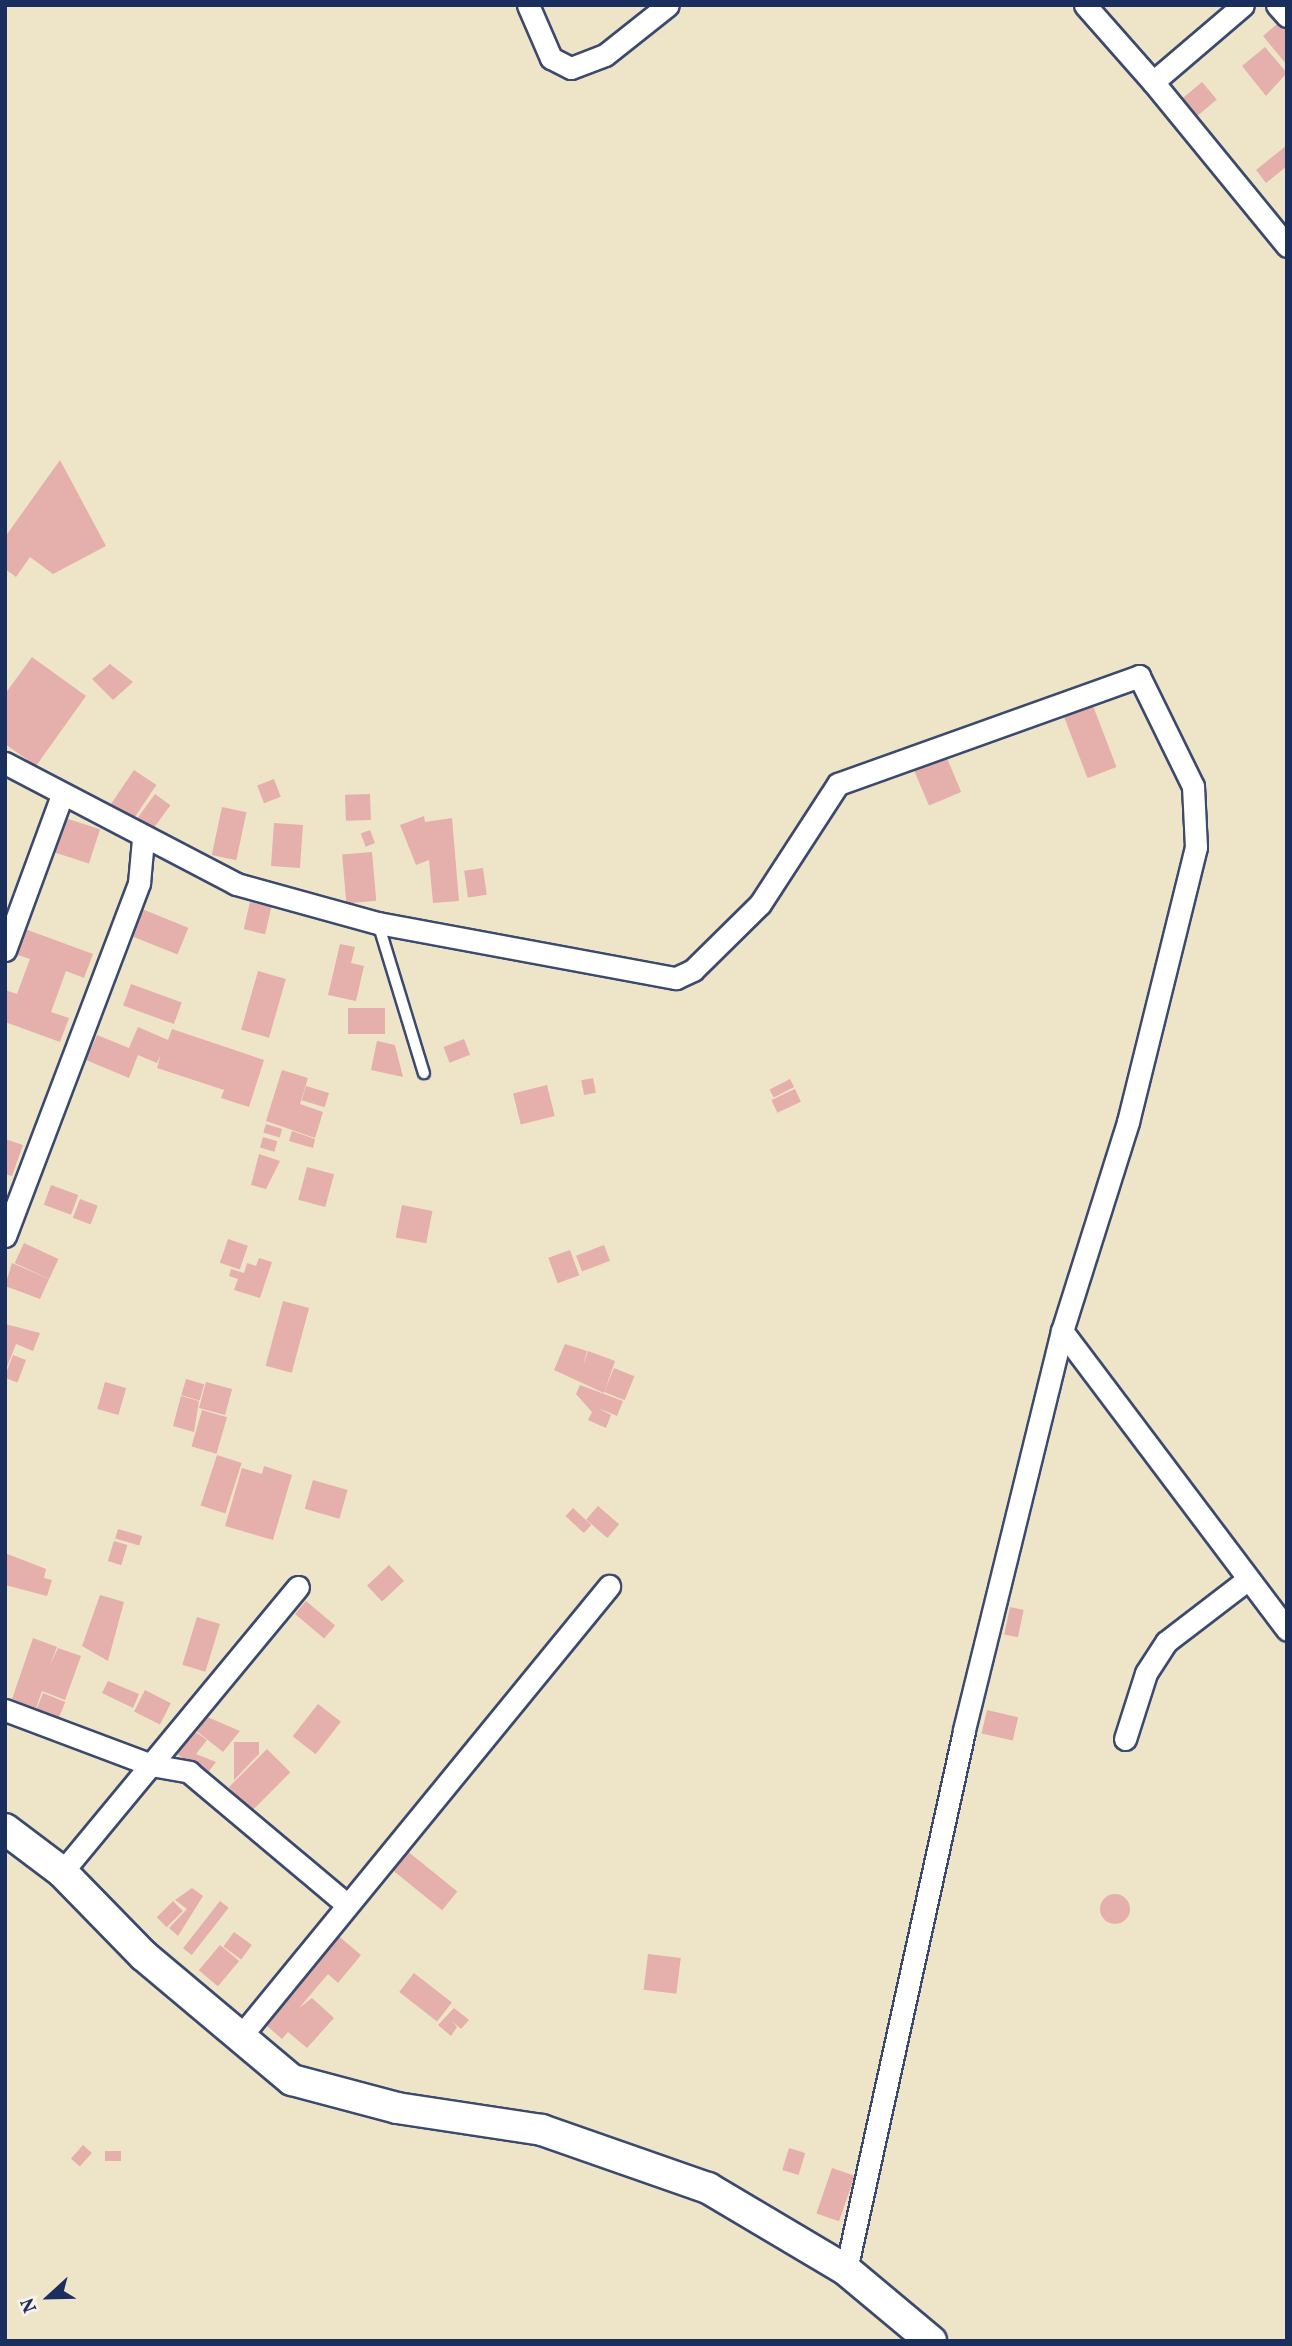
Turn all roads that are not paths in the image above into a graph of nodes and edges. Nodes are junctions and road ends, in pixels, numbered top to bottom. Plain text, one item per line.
1 (528, 5) edge
2 (668, 5) edge
3 (1085, 5) edge
4 (1243, 5) edge
5 (1277, 5) edge
6 (1287, 16) edge
7 (1153, 82) junction
8 (1287, 246) edge
9 (5, 763) edge
10 (62, 795) junction
11 (143, 839) junction
12 (378, 923) junction
13 (5, 950) edge
14 (424, 1073) dead end
15 (5, 1236) edge
16 (1062, 1331) junction
17 (1248, 1579) junction
18 (609, 1586) dead end
19 (298, 1587) dead end
20 (1287, 1630) edge
21 (5, 1710) edge
22 (1125, 1739) dead end
23 (151, 1765) junction
24 (5, 1829) edge
25 (62, 1872) junction
26 (344, 1902) junction
27 (240, 2036) junction
28 (846, 2270) junction
29 (931, 2341) edge

1 - 2 street
3 - 7 street
4 - 7 street
5 - 6 street
7 - 8 street
9 - 10 street
10 - 11 street
10 - 13 street
11 - 12 street
11 - 15 street
12 - 14 lane
12 - 16 street
16 - 17 street
16 - 28 street
17 - 20 street
17 - 22 street
18 - 26 street
19 - 23 street
21 - 23 street
23 - 25 street
23 - 26 street
24 - 25 street
25 - 27 street
26 - 27 street
27 - 28 street
28 - 29 street

